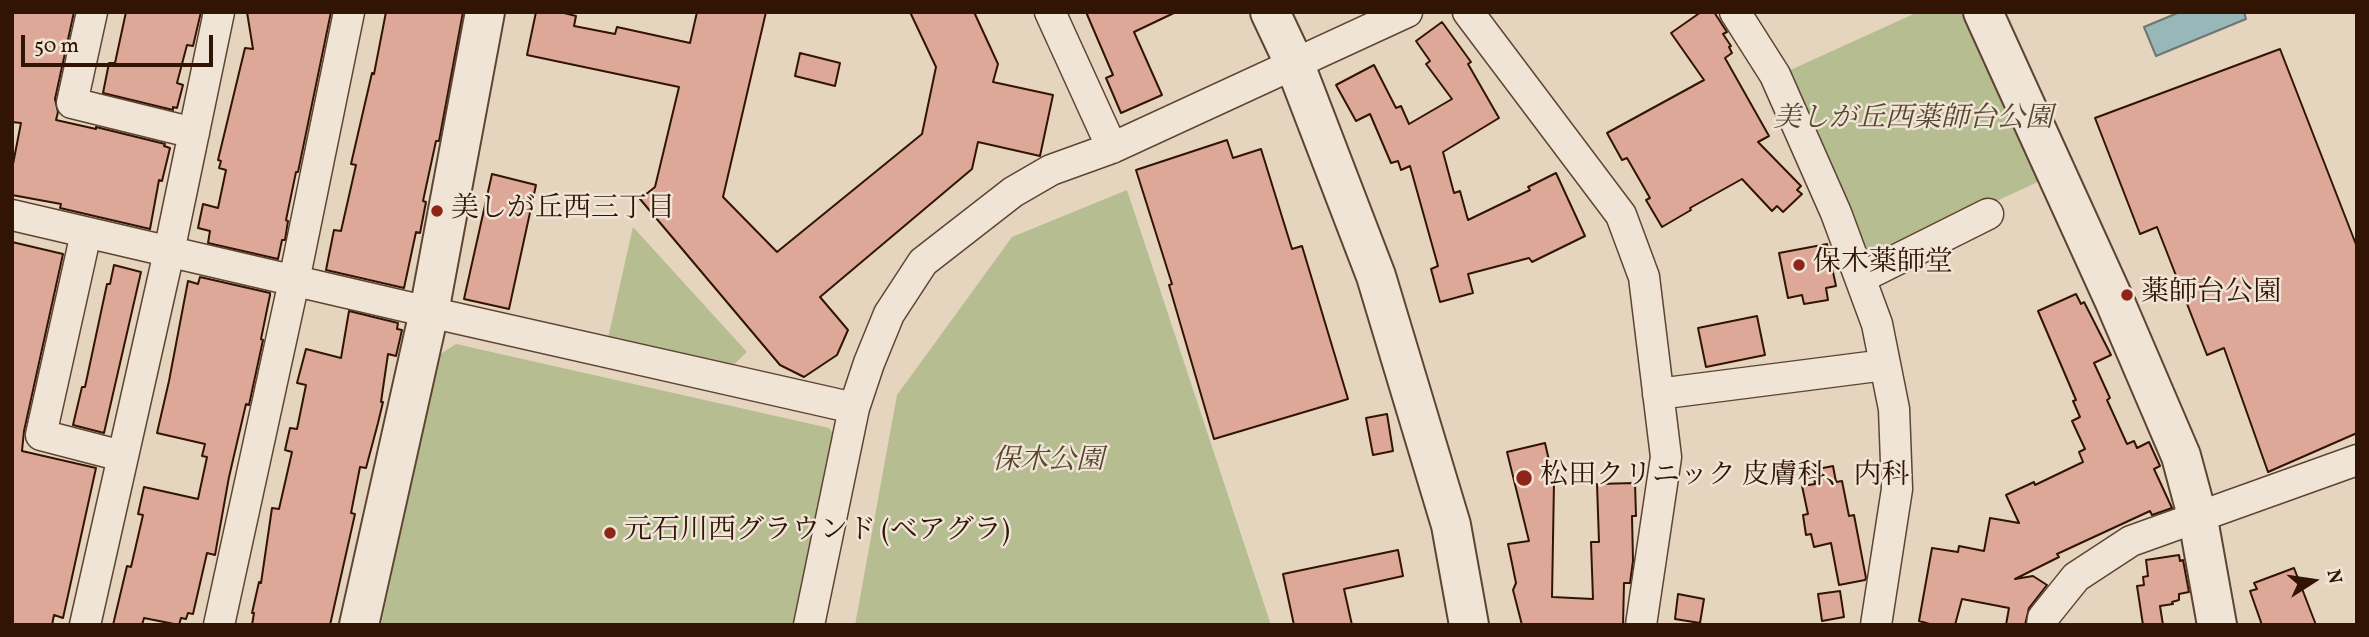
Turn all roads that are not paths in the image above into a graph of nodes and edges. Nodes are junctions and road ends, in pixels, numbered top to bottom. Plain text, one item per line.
1 (92, 12) edge
2 (219, 12) edge
3 (349, 12) edge
4 (485, 12) edge
5 (1050, 12) edge
6 (1270, 12) edge
7 (1407, 12) edge
8 (1468, 12) edge
9 (1735, 12) edge
10 (1989, 14) edge
11 (1295, 65) junction
12 (194, 133) junction
13 (1112, 148) junction
14 (1989, 214) dead end
15 (12, 215) edge
16 (86, 233) junction
17 (169, 252) junction
18 (1860, 278) junction
19 (294, 281) junction
20 (429, 313) junction
21 (1885, 365) junction
22 (1658, 394) junction
23 (854, 408) junction
24 (122, 456) junction
25 (2357, 460) edge
26 (2198, 519) junction
27 (85, 625) edge
28 (219, 625) edge
29 (359, 625) edge
30 (809, 625) edge
31 (1469, 625) edge
32 (1641, 625) edge
33 (1876, 625) edge
34 (2042, 625) edge
35 (2217, 625) edge

1 - 12 street
2 - 12 street
3 - 19 street
4 - 20 street
5 - 13 street
6 - 11 street
7 - 11 street
8 - 22 street
9 - 18 street
10 - 26 street
11 - 13 street
11 - 31 street
12 - 17 street
13 - 23 street
14 - 18 street
15 - 16 street
16 - 17 street
16 - 24 street
17 - 19 street
17 - 24 street
18 - 21 street
19 - 20 street
19 - 28 street
20 - 23 street
20 - 29 street
21 - 22 street
21 - 33 street
22 - 32 street
23 - 30 street
24 - 27 street
25 - 26 street
26 - 34 street
26 - 35 street

